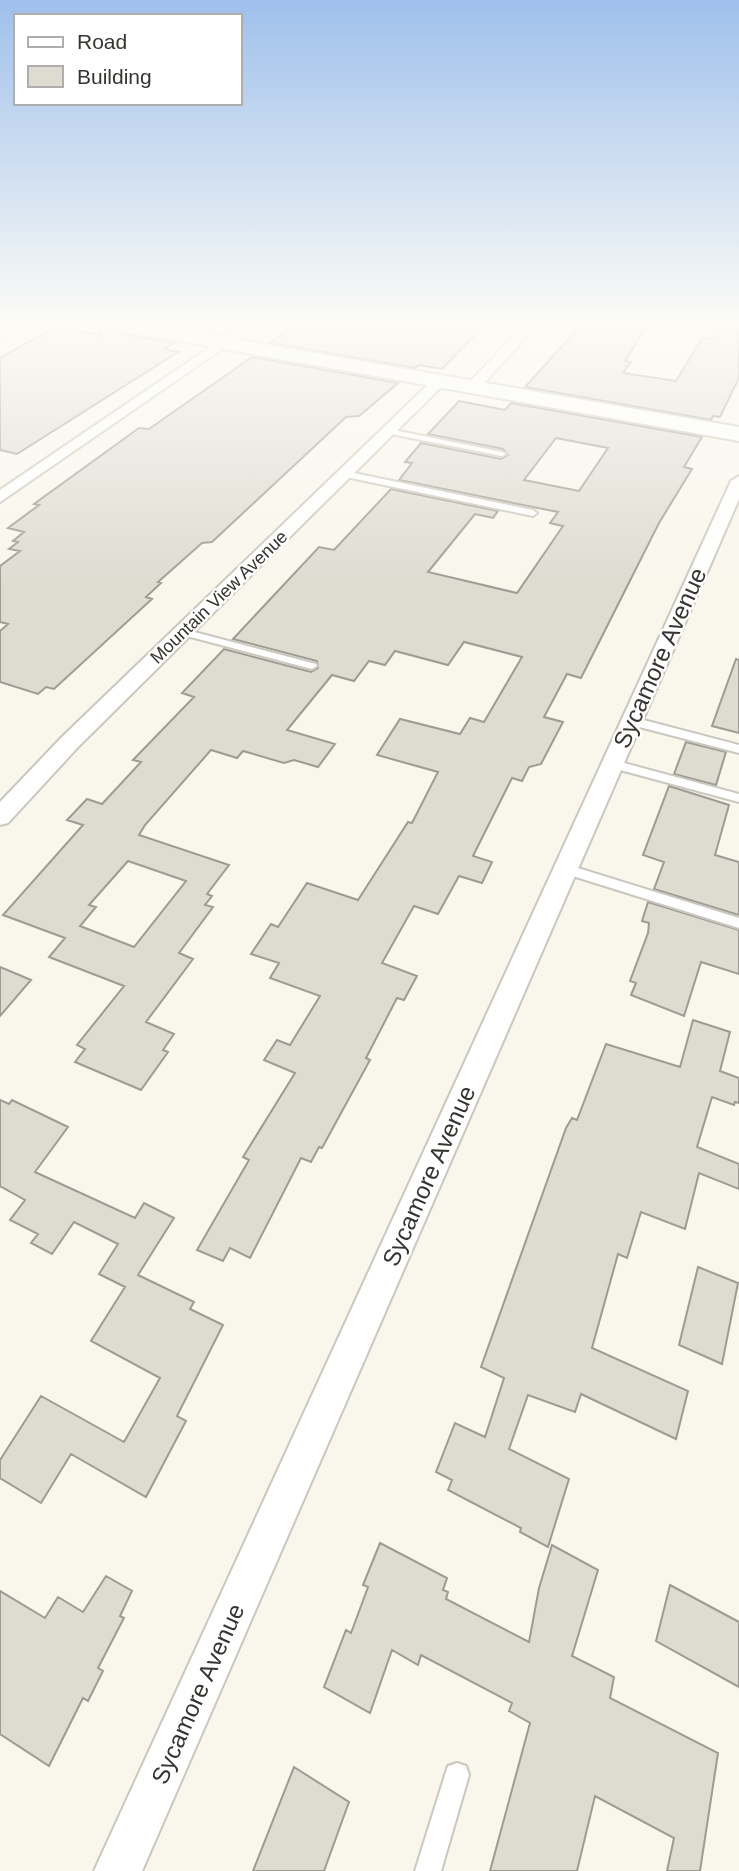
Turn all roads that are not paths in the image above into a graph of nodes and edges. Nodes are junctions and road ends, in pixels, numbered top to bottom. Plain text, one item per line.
1 (125, 411) edge
2 (408, 411) edge
3 (614, 411) edge
4 (388, 431) junction
5 (739, 434) edge
6 (502, 454) dead end
7 (344, 474) junction
8 (739, 481) edge
9 (0, 497) edge
10 (533, 513) dead end
11 (183, 632) junction
12 (312, 666) dead end
13 (632, 721) junction
14 (739, 749) edge
15 (613, 764) junction
16 (739, 798) edge
17 (0, 817) edge
18 (565, 869) junction
19 (739, 923) edge
20 (457, 1775) dead end
21 (118, 1871) edge
22 (428, 1871) edge

1 - 9 street
2 - 4 street, Mountain View Avenue
3 - 5 main road
4 - 6 lane
4 - 7 street, Mountain View Avenue
7 - 10 lane
7 - 11 street, Mountain View Avenue
8 - 13 street, Sycamore Avenue
11 - 12 lane
11 - 17 street, Mountain View Avenue
13 - 14 lane
13 - 15 street, Sycamore Avenue
15 - 16 lane
15 - 18 street, Sycamore Avenue
18 - 19 lane
18 - 21 street, Sycamore Avenue
20 - 22 lane

